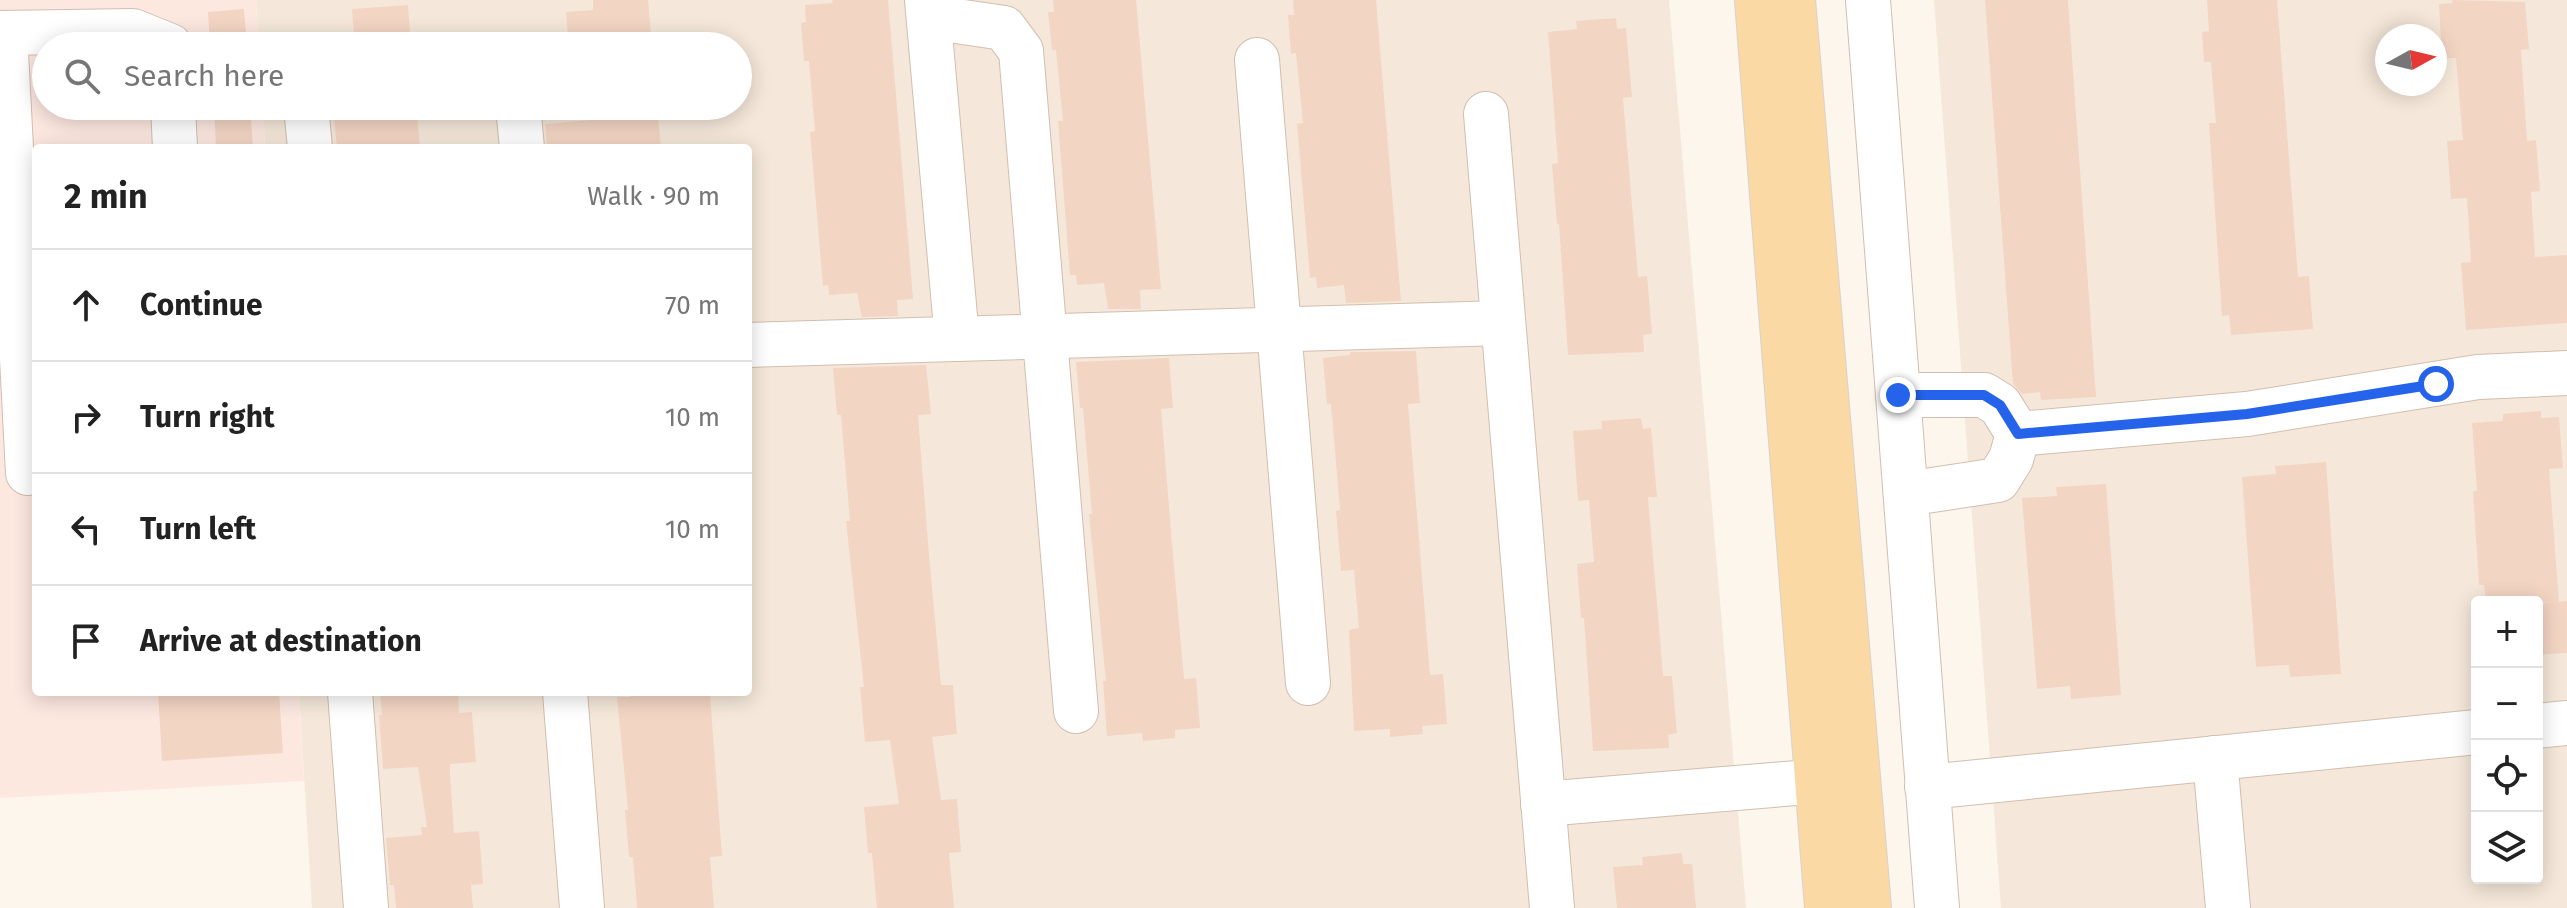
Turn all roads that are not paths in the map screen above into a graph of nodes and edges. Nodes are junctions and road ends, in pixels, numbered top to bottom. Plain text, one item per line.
1 (1757, 0) edge
2 (1793, 0) edge
3 (1868, 0) edge
4 (928, 8) edge
5 (68, 32) edge
6 (135, 32) edge
7 (3, 33) edge
8 (32, 33) edge
9 (1257, 60) dead end
10 (1486, 114) dead end
11 (174, 120) edge
12 (307, 120) edge
13 (519, 120) edge
14 (175, 144) edge
15 (310, 144) edge
16 (522, 144) edge
17 (1503, 323) junction
18 (1279, 330) junction
19 (1045, 336) junction
20 (957, 339) junction
21 (752, 345) edge
22 (2567, 373) edge
23 (1898, 395) junction
24 (2018, 434) junction
25 (21, 473) edge
26 (1906, 494) junction
27 (1308, 683) dead end
28 (350, 696) edge
29 (565, 696) edge
30 (1076, 711) dead end
31 (2567, 723) edge
32 (2543, 725) edge
33 (2471, 733) edge
34 (2215, 758) junction
35 (1838, 780) junction
36 (1927, 787) junction
37 (1543, 804) junction
38 (366, 908) edge
39 (582, 908) edge
40 (1552, 908) edge
41 (1827, 908) edge
42 (1869, 908) edge
43 (1937, 908) edge
44 (2228, 908) edge

1 - 35 main road
2 - 35 main road
3 - 23 lane
4 - 19 lane
4 - 20 lane
5 - 6 lane
7 - 8 lane
7 - 25 lane
9 - 18 lane
10 - 17 lane
11 - 14 lane
12 - 15 lane
13 - 16 lane
17 - 18 lane
17 - 37 lane
18 - 19 lane
18 - 27 lane
19 - 20 lane
19 - 30 lane
20 - 21 lane
22 - 24 lane
23 - 24 lane
23 - 26 lane
24 - 26 lane
26 - 36 lane
28 - 38 lane
29 - 39 lane
31 - 32 lane
33 - 34 lane
34 - 36 lane
34 - 44 lane
35 - 37 lane
35 - 41 main road
35 - 42 main road
36 - 43 lane
37 - 40 lane

